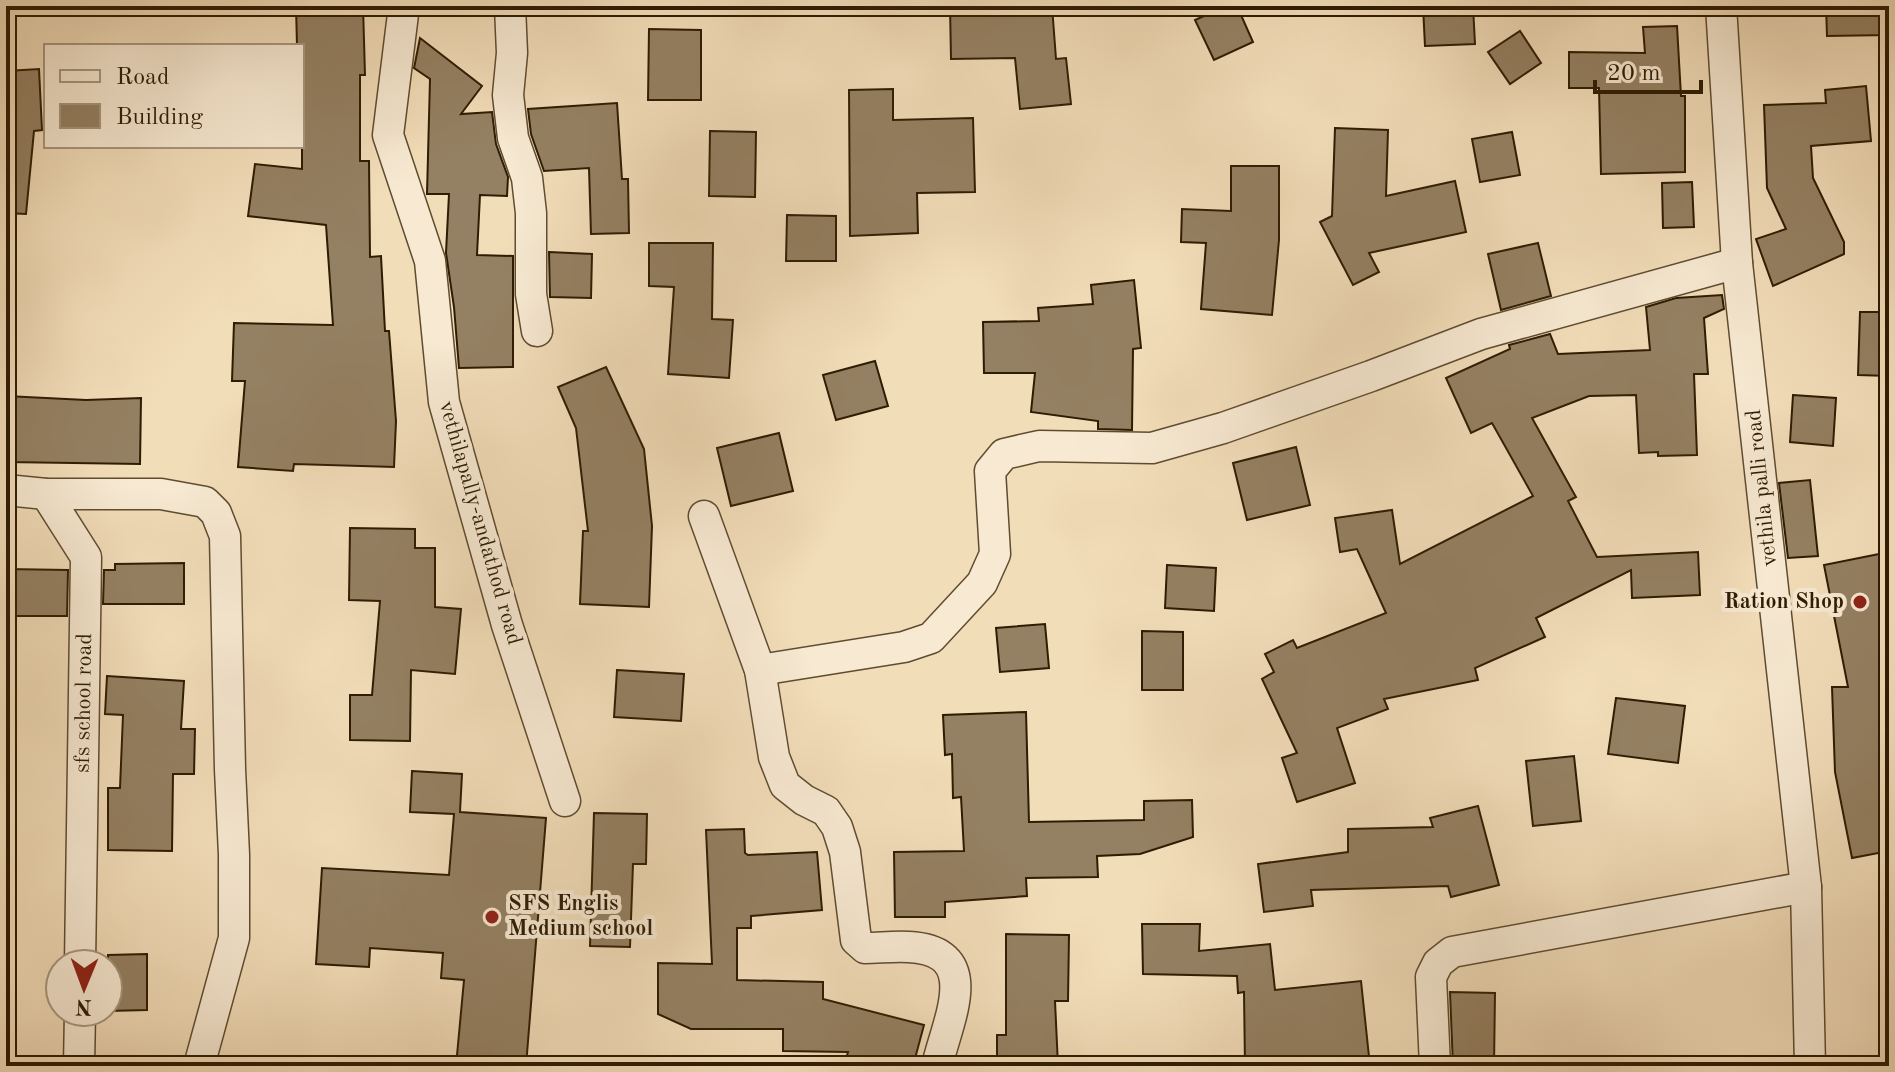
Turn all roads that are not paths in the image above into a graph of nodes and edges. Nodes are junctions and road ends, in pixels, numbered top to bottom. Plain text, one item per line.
1 (404, 6) edge
2 (510, 6) edge
3 (1721, 6) edge
4 (1737, 263) junction
5 (537, 331) dead end
6 (6, 490) edge
7 (46, 494) junction
8 (704, 516) dead end
9 (760, 670) junction
10 (565, 801) dead end
11 (1806, 887) junction
12 (80, 948) edge
13 (80, 1028) edge
14 (79, 1066) edge
15 (199, 1066) edge
16 (937, 1066) edge
17 (1435, 1066) edge
18 (1810, 1066) edge

1 - 10 street, vethilapally-andathod road
2 - 5 street
3 - 4 street, vethila palli road
4 - 9 street
4 - 11 street, vethila palli road
6 - 7 street
7 - 12 street, sfs school road
7 - 15 street
8 - 9 street
9 - 16 street
11 - 17 street
11 - 18 street, vethila palli road
13 - 14 street

